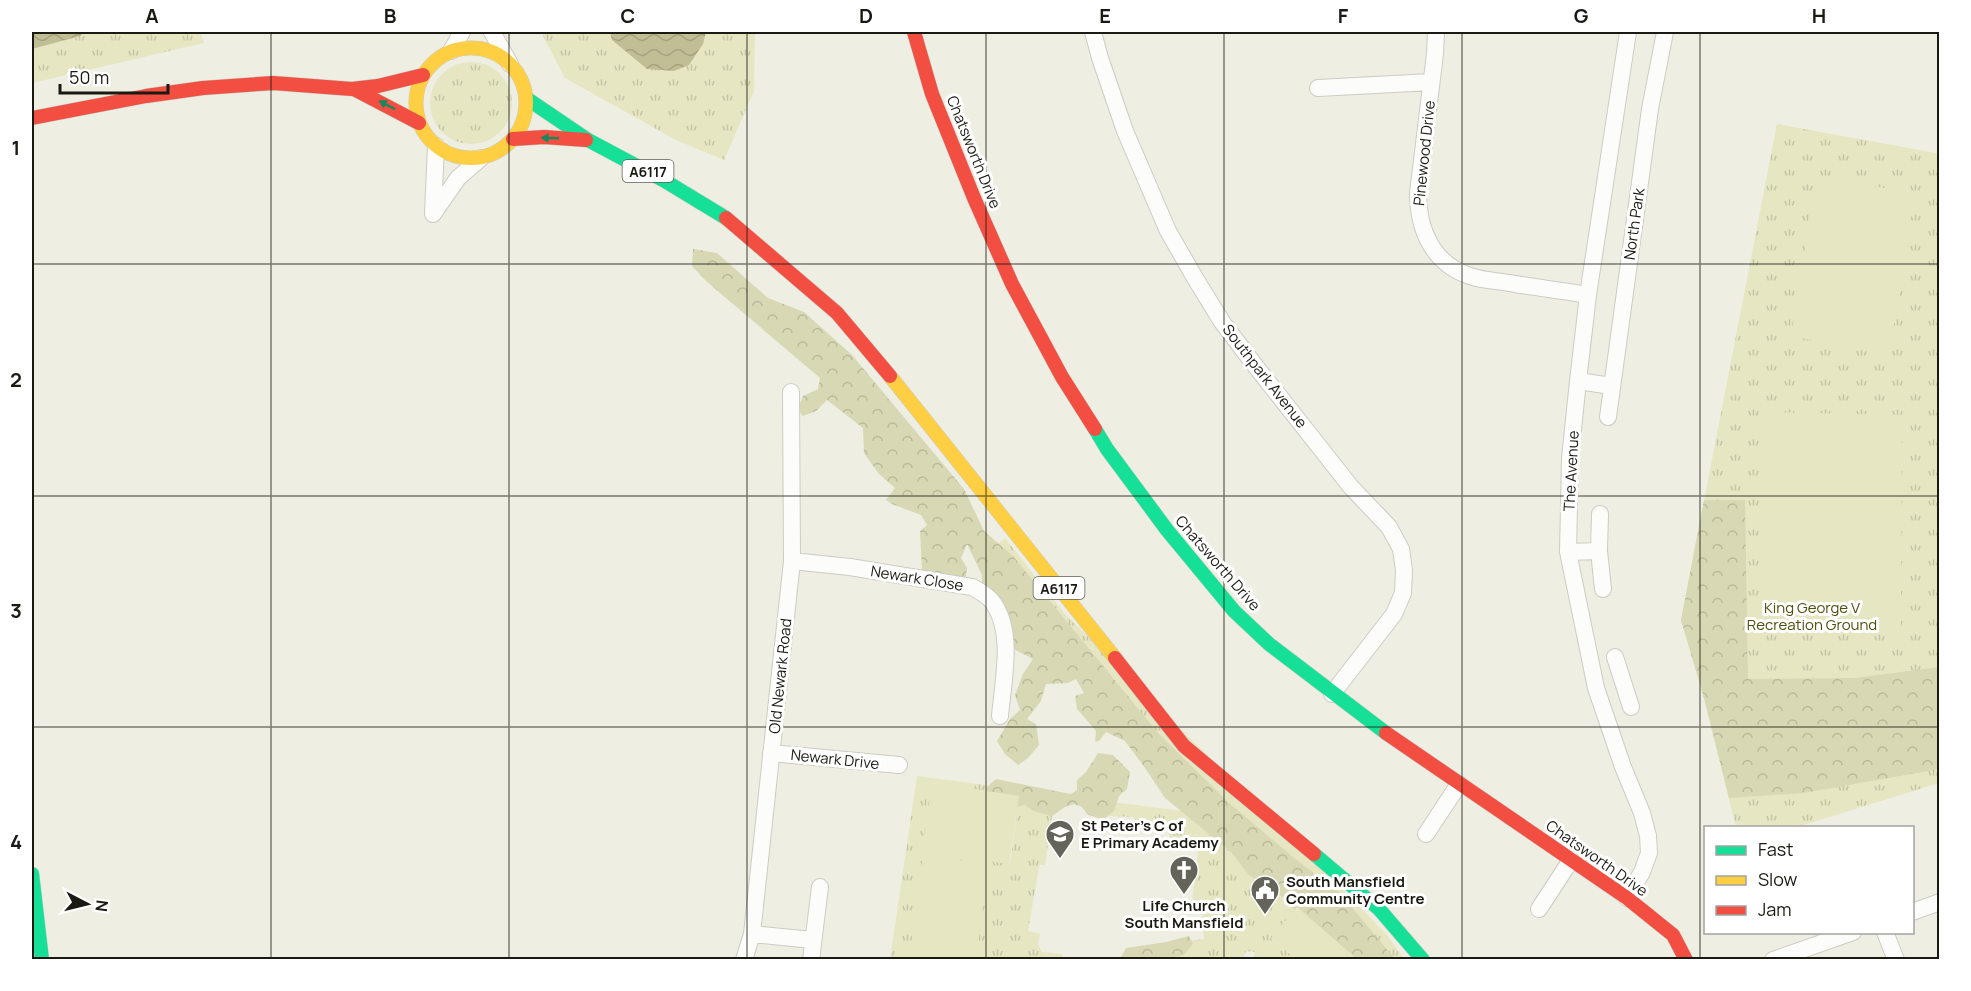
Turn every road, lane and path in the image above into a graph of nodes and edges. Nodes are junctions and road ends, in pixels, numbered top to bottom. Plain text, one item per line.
1 (462, 32) edge
2 (492, 32) edge
3 (914, 32) edge
4 (1093, 32) edge
5 (1436, 32) edge
6 (1628, 32) edge
7 (1665, 32) edge
8 (451, 51) junction
9 (510, 64) junction
10 (423, 75) junction
11 (1431, 82) junction
12 (1317, 88) dead end
13 (354, 89) junction
14 (526, 98) junction
15 (32, 118) edge
16 (419, 123) junction
17 (513, 139) junction
18 (588, 140) junction
19 (436, 146) junction
20 (481, 158) junction
21 (1588, 295) junction
22 (1578, 381) junction
23 (1612, 386) junction
24 (791, 392) dead end
25 (1608, 417) dead end
26 (1600, 514) dead end
27 (1599, 551) junction
28 (1568, 552) junction
29 (792, 561) junction
30 (1603, 589) dead end
31 (1615, 657) dead end
32 (1623, 681) junction
33 (1596, 688) junction
34 (1332, 694) junction
35 (1631, 707) dead end
36 (1000, 716) dead end
37 (771, 753) junction
38 (899, 765) dead end
39 (1459, 784) junction
40 (1426, 834) dead end
41 (1571, 860) junction
42 (32, 874) edge
43 (819, 888) dead end
44 (1627, 898) junction
45 (1940, 902) edge
46 (1539, 909) dead end
47 (1914, 911) edge
48 (752, 934) junction
49 (1850, 934) edge
50 (1885, 934) edge
51 (813, 940) junction
52 (42, 960) edge
53 (744, 960) edge
54 (811, 960) edge
55 (1424, 960) edge
56 (1686, 960) edge
57 (1773, 960) edge
58 (1896, 960) edge

1 - 8 street
2 - 9 street
3 - 34 main road, Chatsworth Drive
4 - 34 street, Southpark Avenue
5 - 11 street, Pinewood Drive
6 - 21 street, The Avenue
7 - 23 street, North Park
8 - 9 main road
8 - 10 main road
9 - 14 main road
10 - 13 main road
10 - 16 main road
11 - 12 street
11 - 21 street, Pinewood Drive
13 - 15 main road
16 -> 13 main road
14 - 17 main road
14 - 18 main road, A6117
16 - 19 main road
18 -> 17 main road, A6117
17 - 20 main road, A6117
18 - 55 main road, A6117
19 - 20 main road
19 - 20 street
21 - 22 street, The Avenue
22 - 23 street
22 - 28 street, The Avenue
23 - 25 street, North Park
24 - 29 street, Old Newark Road
26 - 27 street
27 - 28 street
27 - 30 street
28 - 33 street, The Avenue
29 - 36 street, Newark Close
29 - 37 street, Old Newark Road
31 - 32 street
32 - 33 street
32 - 35 street
33 - 44 street, The Avenue
34 - 39 main road, Chatsworth Drive
37 - 38 street, Newark Drive
37 - 48 street, Old Newark Road
39 - 40 street
39 - 41 main road, Chatsworth Drive
41 - 44 main road, Chatsworth Drive
41 - 46 street
42 - 52 main road
43 - 51 street
44 - 56 main road, Chatsworth Drive
45 - 47 street
48 - 51 street
48 - 53 street, Old Newark Road
49 - 57 street
50 - 58 street
51 - 54 street

